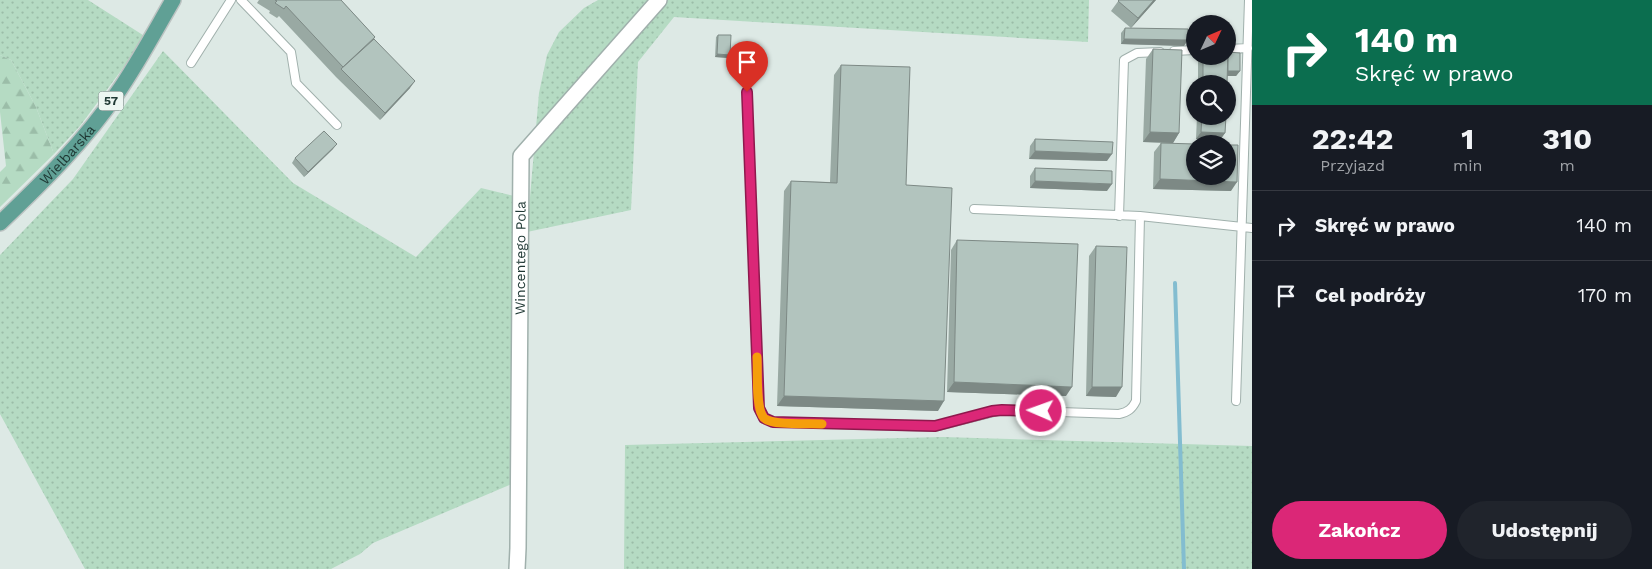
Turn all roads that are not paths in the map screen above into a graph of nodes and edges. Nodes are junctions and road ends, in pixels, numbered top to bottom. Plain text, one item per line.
1 (173, 0) edge
2 (230, 0) edge
3 (241, 0) edge
4 (659, 0) edge
5 (1249, 0) edge
6 (1248, 48) junction
7 (1236, 49) edge
8 (1186, 50) edge
9 (191, 63) dead end
10 (747, 92) dead end
11 (337, 124) dead end
12 (974, 209) dead end
13 (1119, 216) junction
14 (1140, 216) junction
15 (0, 223) edge
16 (1242, 228) junction
17 (1252, 228) edge
18 (1236, 401) dead end
19 (517, 569) edge

1 - 15 main road, Wielbarska / 57
2 - 9 lane
3 - 11 lane
4 - 19 street, Wincentego Pola
5 - 6 lane
6 - 7 lane
6 - 16 lane
8 - 13 lane
10 - 14 lane
12 - 13 lane
13 - 14 lane
14 - 16 lane
16 - 17 lane
16 - 18 lane

